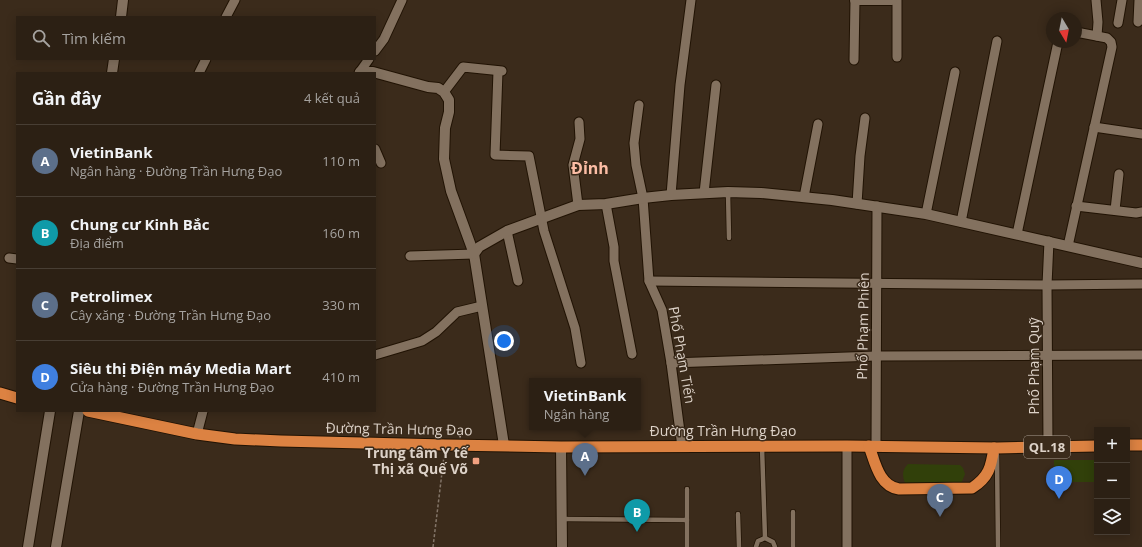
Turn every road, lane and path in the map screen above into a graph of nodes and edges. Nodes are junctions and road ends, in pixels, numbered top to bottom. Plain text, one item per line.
1 (123, 0) edge
2 (235, 0) edge
3 (402, 0) edge
4 (691, 0) edge
5 (855, 0) edge
6 (892, 0) edge
7 (896, 0) edge
8 (1096, 0) edge
9 (1122, 0) edge
10 (1139, 0) edge
11 (121, 16) edge
12 (227, 16) edge
13 (1138, 22) dead end
14 (1118, 23) dead end
15 (1082, 33) edge
16 (1097, 36) junction
17 (997, 41) dead end
18 (1057, 48) edge
19 (376, 50) edge
20 (897, 57) dead end
21 (114, 60) edge
22 (206, 60) edge
23 (368, 60) edge
24 (854, 60) dead end
25 (112, 72) edge
26 (200, 72) edge
27 (360, 72) edge
28 (373, 72) edge
29 (955, 72) dead end
30 (376, 73) edge
31 (716, 85) dead end
32 (444, 92) junction
33 (639, 105) dead end
34 (865, 118) dead end
35 (578, 122) dead end
36 (818, 124) dead end
37 (1094, 127) junction
38 (1142, 134) edge
39 (376, 150) edge
40 (381, 163) dead end
41 (1119, 174) dead end
42 (728, 192) junction
43 (704, 193) junction
44 (671, 195) junction
45 (804, 197) junction
46 (643, 198) junction
47 (606, 204) junction
48 (857, 204) junction
49 (578, 205) junction
50 (877, 206) junction
51 (1076, 206) junction
52 (1115, 210) junction
53 (1142, 212) edge
54 (926, 214) junction
55 (542, 219) junction
56 (961, 222) junction
57 (507, 231) junction
58 (1017, 234) junction
59 (729, 238) dead end
60 (1049, 241) junction
61 (1068, 246) junction
62 (474, 254) junction
63 (410, 256) dead end
64 (1142, 262) edge
65 (518, 281) dead end
66 (649, 281) junction
67 (877, 284) junction
68 (1142, 284) edge
69 (1048, 285) junction
70 (482, 306) junction
71 (632, 354) dead end
72 (376, 355) edge
73 (1142, 355) edge
74 (876, 356) junction
75 (1048, 356) junction
76 (582, 363) dead end
77 (672, 363) junction
78 (0, 394) edge
79 (16, 398) edge
80 (50, 412) edge
81 (79, 412) edge
82 (93, 412) edge
83 (203, 412) edge
84 (197, 434) junction
85 (445, 445) junction
86 (504, 445) junction
87 (1130, 445) edge
88 (1142, 445) edge
89 (762, 446) junction
90 (847, 446) junction
91 (872, 446) junction
92 (1094, 446) edge
93 (561, 447) junction
94 (682, 447) junction
95 (1048, 447) junction
96 (996, 448) junction
97 (687, 489) dead end
98 (793, 512) dead end
99 (738, 514) dead end
100 (562, 519) junction
101 (687, 520) junction
102 (765, 538) junction
103 (28, 547) edge
104 (56, 547) edge
105 (434, 547) edge
106 (562, 547) edge
107 (687, 547) edge
108 (739, 547) edge
109 (756, 547) edge
110 (775, 547) edge
111 (793, 547) edge
112 (847, 547) edge
113 (998, 547) edge

1 - 11 street
2 - 12 street
3 - 19 street
4 - 44 street
5 - 6 street
5 - 24 street
7 - 20 street
8 - 16 street
9 - 14 street
10 - 13 street
15 - 16 street
16 - 37 street
17 - 56 street
18 - 58 street
21 - 25 street
22 - 26 street
23 - 27 street
27 - 28 street
29 - 54 street
30 - 32 street
31 - 43 street
32 - 55 street
32 - 62 street
33 - 46 street, Phố Phạm Tiến
34 - 48 street
35 - 49 street
36 - 45 street
37 - 38 street
37 - 51 street
39 - 40 street
41 - 52 street
42 - 43 street
42 - 45 street
42 - 59 lane
43 - 44 street
44 - 46 street
45 - 48 street
46 - 47 street
46 - 66 street, Phố Phạm Tiến
47 - 49 street
47 - 71 street
48 - 50 street
49 - 55 street
50 - 54 street
50 - 67 street, Phố Phạm Phiên
51 - 52 street
51 - 61 street
52 - 53 street
54 - 56 street
55 - 57 street
55 - 76 street
56 - 58 street
57 - 62 street
57 - 65 street
58 - 60 street
60 - 61 street
60 - 69 street, Phố Phạm Quỹ
61 - 64 street
62 - 63 street
62 - 70 street
66 - 67 street
66 - 77 street, Phố Phạm Tiến
67 - 69 street
67 - 74 street, Phố Phạm Phiên
68 - 69 street
69 - 75 street, Phố Phạm Quỹ
70 - 72 street
70 - 86 street
73 - 75 street
74 - 75 street
74 - 77 street
74 - 91 street, Phố Phạm Phiên
75 - 95 street, Phố Phạm Quỹ
77 - 94 street, Phố Phạm Tiến
78 - 79 highway
80 - 103 street
81 - 104 street
82 - 84 highway, Đường Trần Hưng Đạo / QL.18
83 - 84 street
84 - 85 highway, Đường Trần Hưng Đạo / QL.18
85 - 86 highway, Đường Trần Hưng Đạo / QL.18
85 - 105 path
86 - 93 highway, Đường Trần Hưng Đạo / QL.18
87 - 88 highway
89 - 90 highway, Đường Trần Hưng Đạo / QL.18
89 - 94 highway, Đường Trần Hưng Đạo / QL.18
89 - 102 lane
90 - 91 highway, Đường Trần Hưng Đạo / QL.18
90 - 112 street
91 - 96 highway, Đường Trần Hưng Đạo / QL.18
91 - 96 highway
92 - 95 highway, Đường Trần Hưng Đạo / QL.18
93 - 94 highway, Đường Trần Hưng Đạo / QL.18
93 - 100 street
95 - 96 highway, Đường Trần Hưng Đạo / QL.18
96 - 113 lane
97 - 101 lane
98 - 111 lane
99 - 108 lane
100 - 101 lane
100 - 106 street
101 - 107 lane
102 - 109 lane
102 - 110 lane

